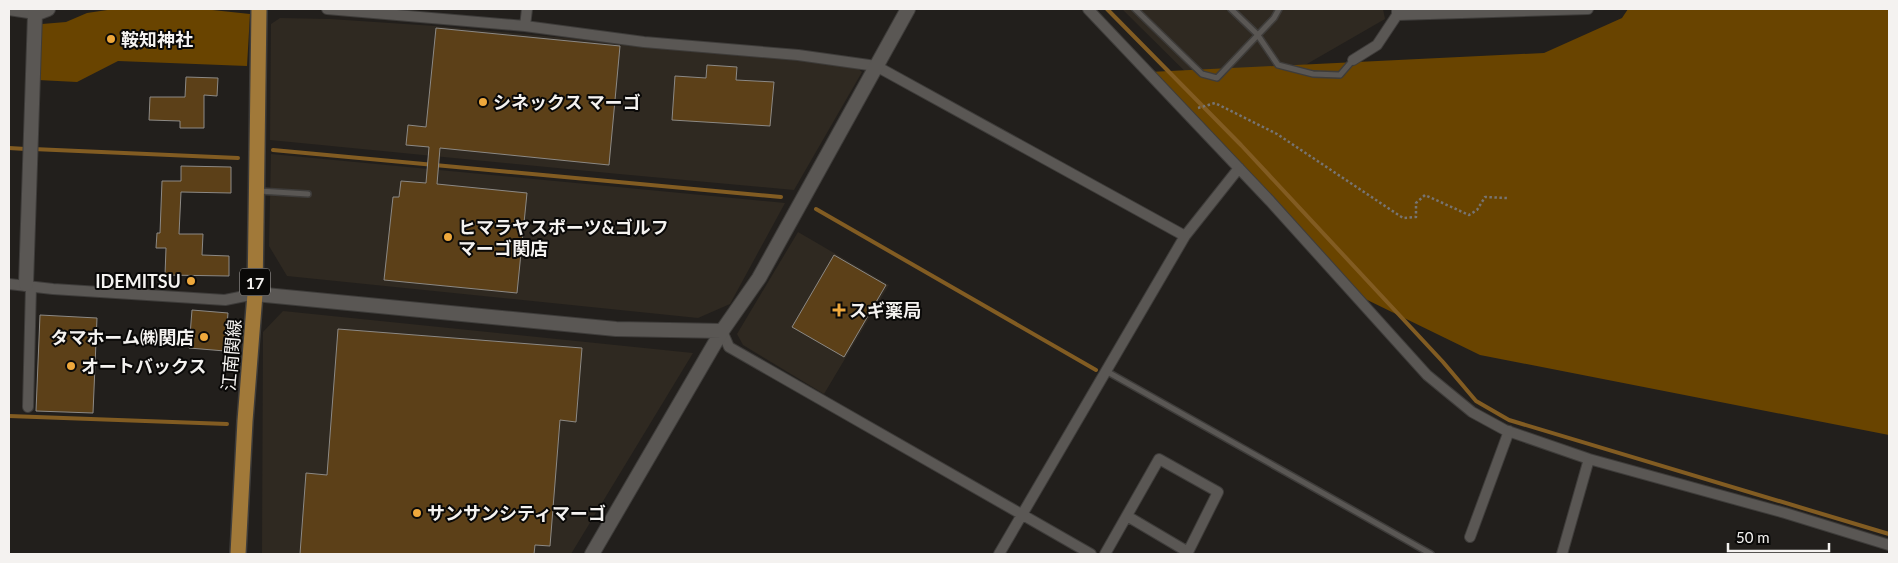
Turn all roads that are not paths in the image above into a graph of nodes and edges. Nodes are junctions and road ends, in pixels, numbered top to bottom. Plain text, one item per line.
1 (259, 9) edge
2 (327, 9) edge
3 (527, 9) edge
4 (908, 9) edge
5 (1088, 9) edge
6 (1135, 9) edge
7 (1231, 9) edge
8 (1279, 9) edge
9 (1588, 9) edge
10 (9, 10) edge
11 (42, 11) edge
12 (1397, 12) edge
13 (525, 26) junction
14 (1256, 34) junction
15 (1353, 60) joint
16 (876, 66) junction
17 (1239, 168) junction
18 (257, 190) junction
19 (308, 194) dead end
20 (1185, 236) junction
21 (9, 284) edge
22 (29, 285) junction
23 (255, 294) junction
24 (722, 330) junction
25 (1106, 371) junction
26 (28, 407) dead end
27 (1509, 431) junction
28 (1589, 459) junction
29 (1022, 515) junction
30 (1127, 516) junction
31 (1470, 537) dead end
32 (1889, 545) edge
33 (238, 554) edge
34 (592, 554) edge
35 (999, 554) edge
36 (1091, 554) edge
37 (1105, 554) edge
38 (1431, 554) edge
39 (1562, 554) edge

1 - 18 main road, 江南関線 / 17
2 - 13 street
3 - 13 street
4 - 16 street
5 - 17 street
6 - 14 lane
7 - 14 lane
8 - 14 lane
9 - 12 street
10 - 11 street
11 - 22 street
12 - 15 street
13 - 16 street
14 - 15 lane
16 - 20 street
16 - 24 street
17 - 20 street
17 - 27 street
18 - 19 lane
18 - 23 main road, 江南関線 / 17
20 - 25 street
21 - 22 street
22 - 23 street
22 - 26 street
23 - 24 street
23 - 33 main road, 江南関線 / 17
24 - 29 street
24 - 34 street
25 - 29 street
25 - 38 lane
27 - 28 street
27 - 31 street
28 - 32 street
28 - 39 street
29 - 35 street
29 - 36 street
30 - 30 street
30 - 37 street

